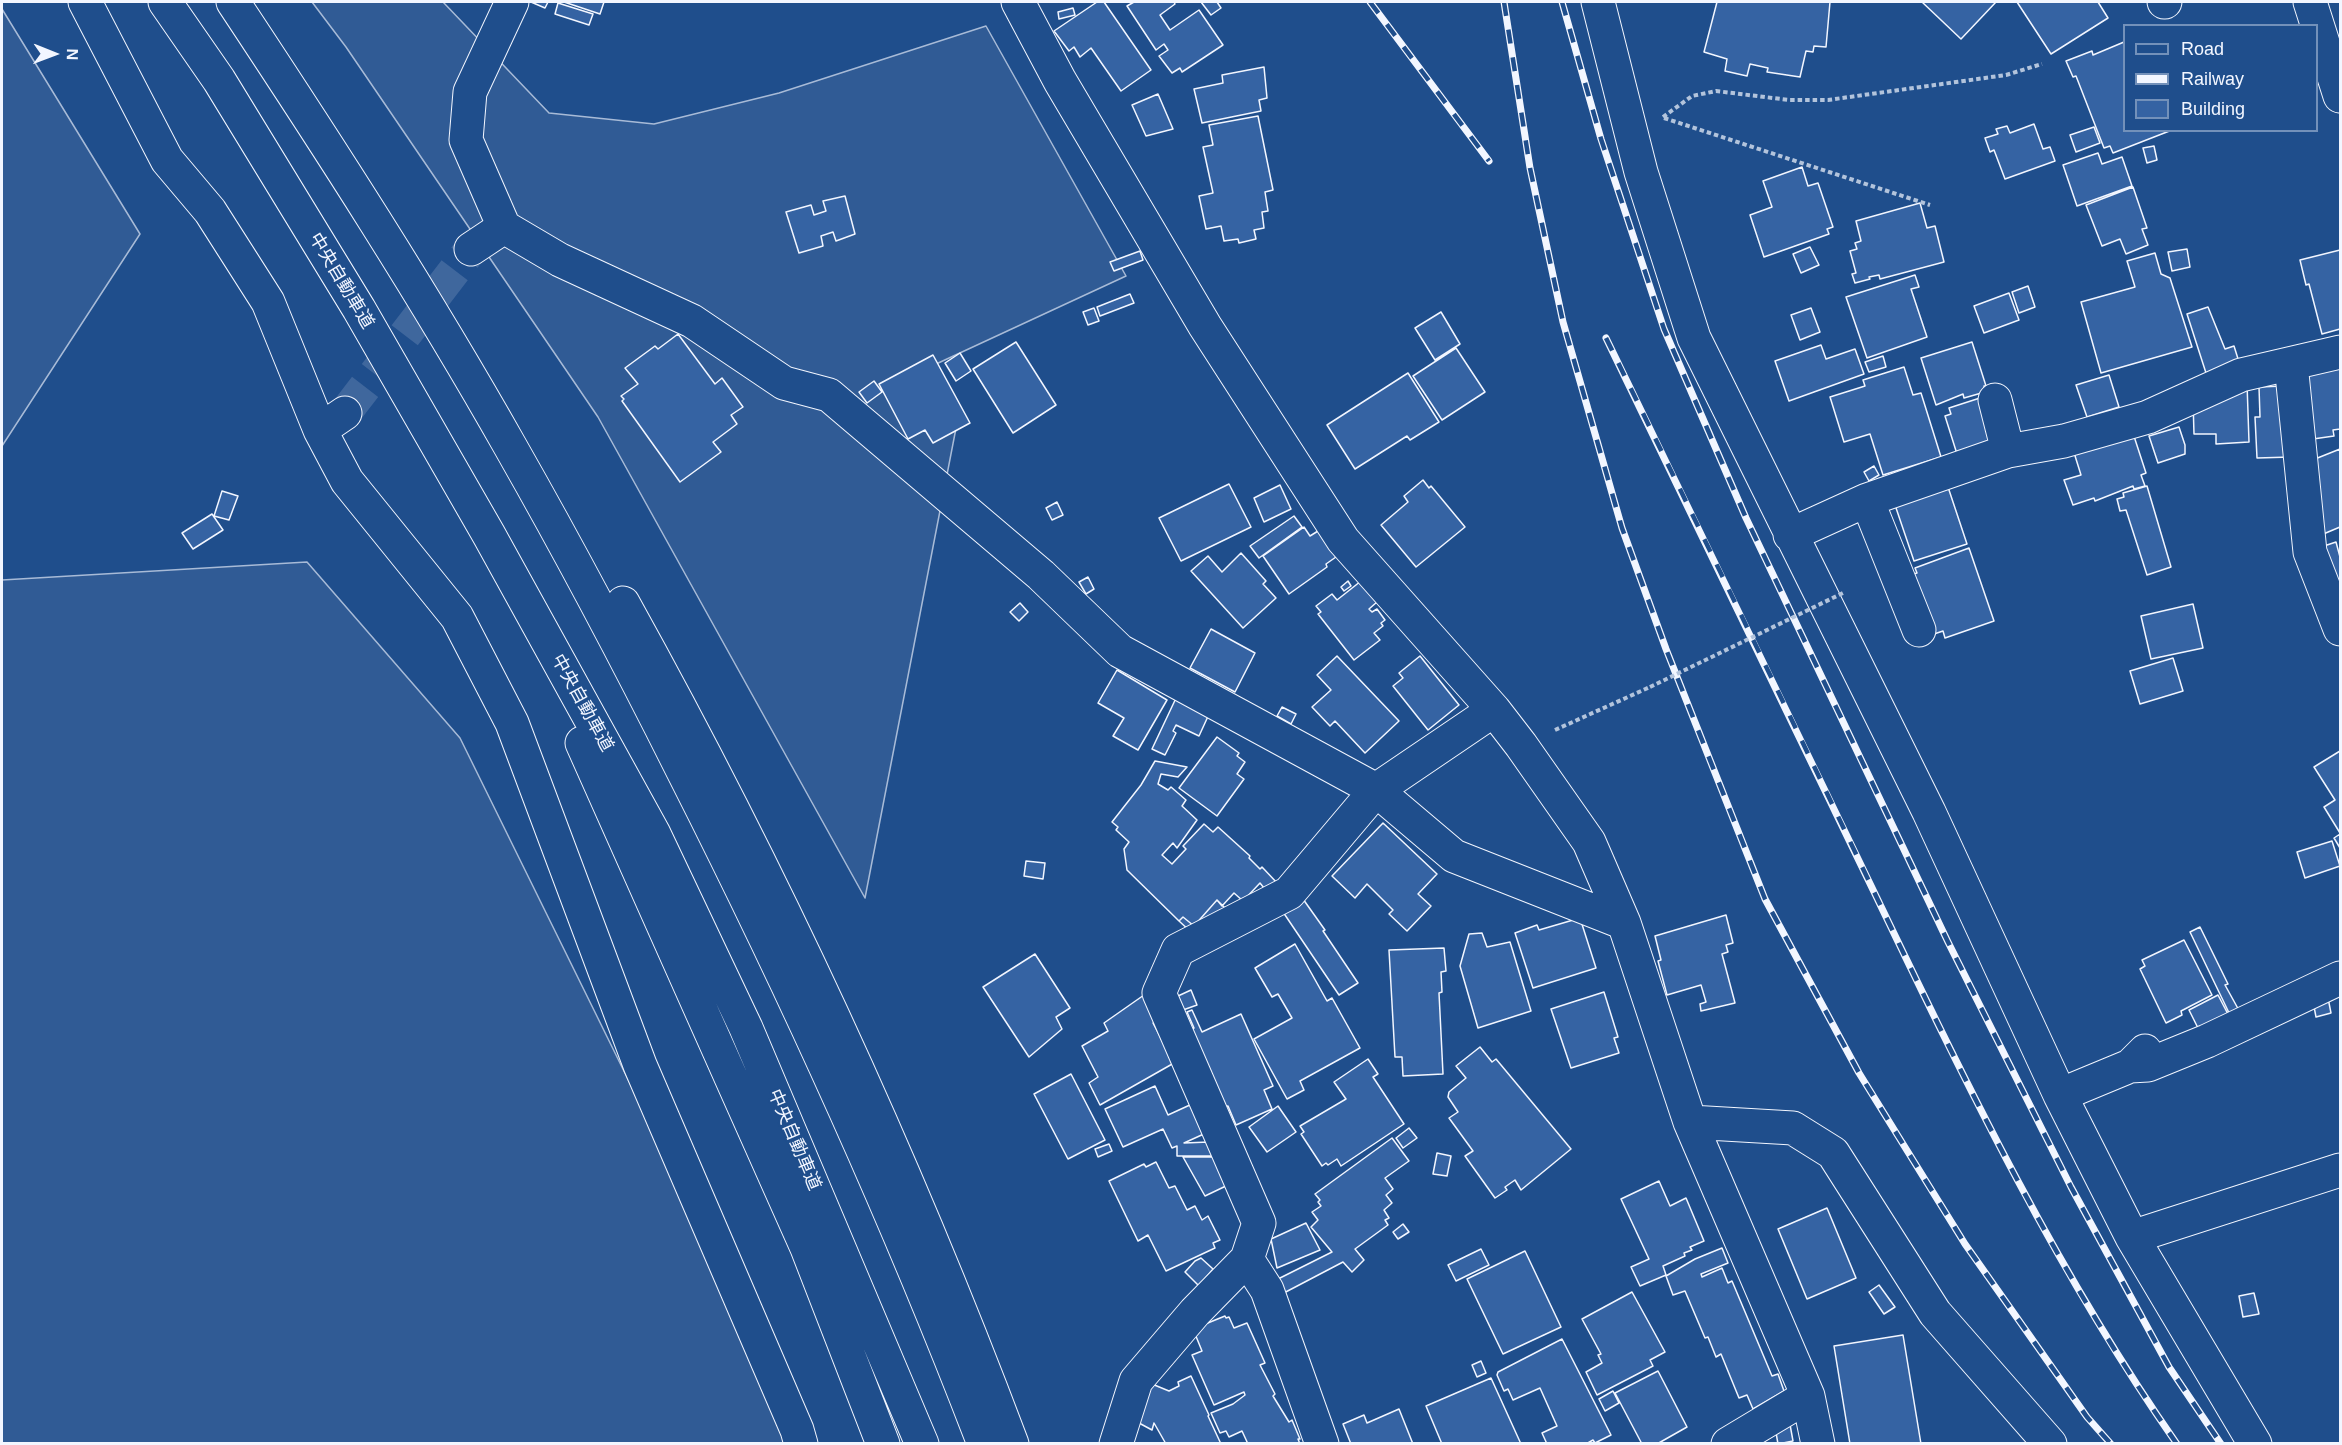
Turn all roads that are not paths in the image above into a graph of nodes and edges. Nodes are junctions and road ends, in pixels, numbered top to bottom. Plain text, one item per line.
1 (85, 2) edge
2 (165, 2) edge
3 (233, 2) edge
4 (512, 2) edge
5 (1018, 2) edge
6 (1598, 2) edge
7 (2310, 2) edge
8 (2317, 24) edge
9 (2318, 27) edge
10 (270, 58) junction
11 (2340, 96) edge
12 (504, 227) junction
13 (471, 249) tunnel mouth
14 (2340, 352) edge
15 (2291, 364) junction
16 (1995, 400) dead end
17 (2008, 451) junction
18 (1867, 500) junction
19 (489, 534) junction
20 (1790, 535) junction
21 (2340, 629) edge
22 (1919, 630) dead end
23 (1494, 710) junction
24 (1376, 790) junction
25 (1624, 923) junction
26 (2340, 978) edge
27 (2061, 1095) junction
28 (1690, 1122) junction
29 (2340, 1170) edge
30 (2132, 1237) junction
31 (1247, 1259) junction
32 (1808, 1396) junction
33 (801, 1443) edge
34 (883, 1443) edge
35 (922, 1443) edge
36 (984, 1443) edge
37 (1012, 1443) edge
38 (1116, 1443) edge
39 (1322, 1443) edge
40 (1728, 1443) edge
41 (1818, 1443) edge
42 (2050, 1443) edge
43 (2255, 1443) edge

1 - 33 main road
2 - 19 main road, 中央自動車道
3 - 10 main road
4 - 12 main road
5 - 23 main road
6 - 20 main road
7 - 8 main road
9 - 11 main road
10 - 36 main road
10 - 37 main road
12 - 13 main road
12 - 24 main road
14 - 15 main road
15 - 17 main road
15 - 21 main road
16 - 17 main road
17 - 18 main road
18 - 20 main road
18 - 22 main road
19 - 34 main road
19 - 35 main road, 中央自動車道
20 - 27 main road
23 - 24 main road
23 - 25 main road
24 - 25 main road
24 - 31 main road
25 - 28 main road
26 - 27 main road
27 - 30 main road
28 - 32 main road
28 - 42 main road
29 - 30 main road
30 - 43 main road
31 - 38 main road
31 - 39 main road
32 - 40 main road
32 - 41 main road

